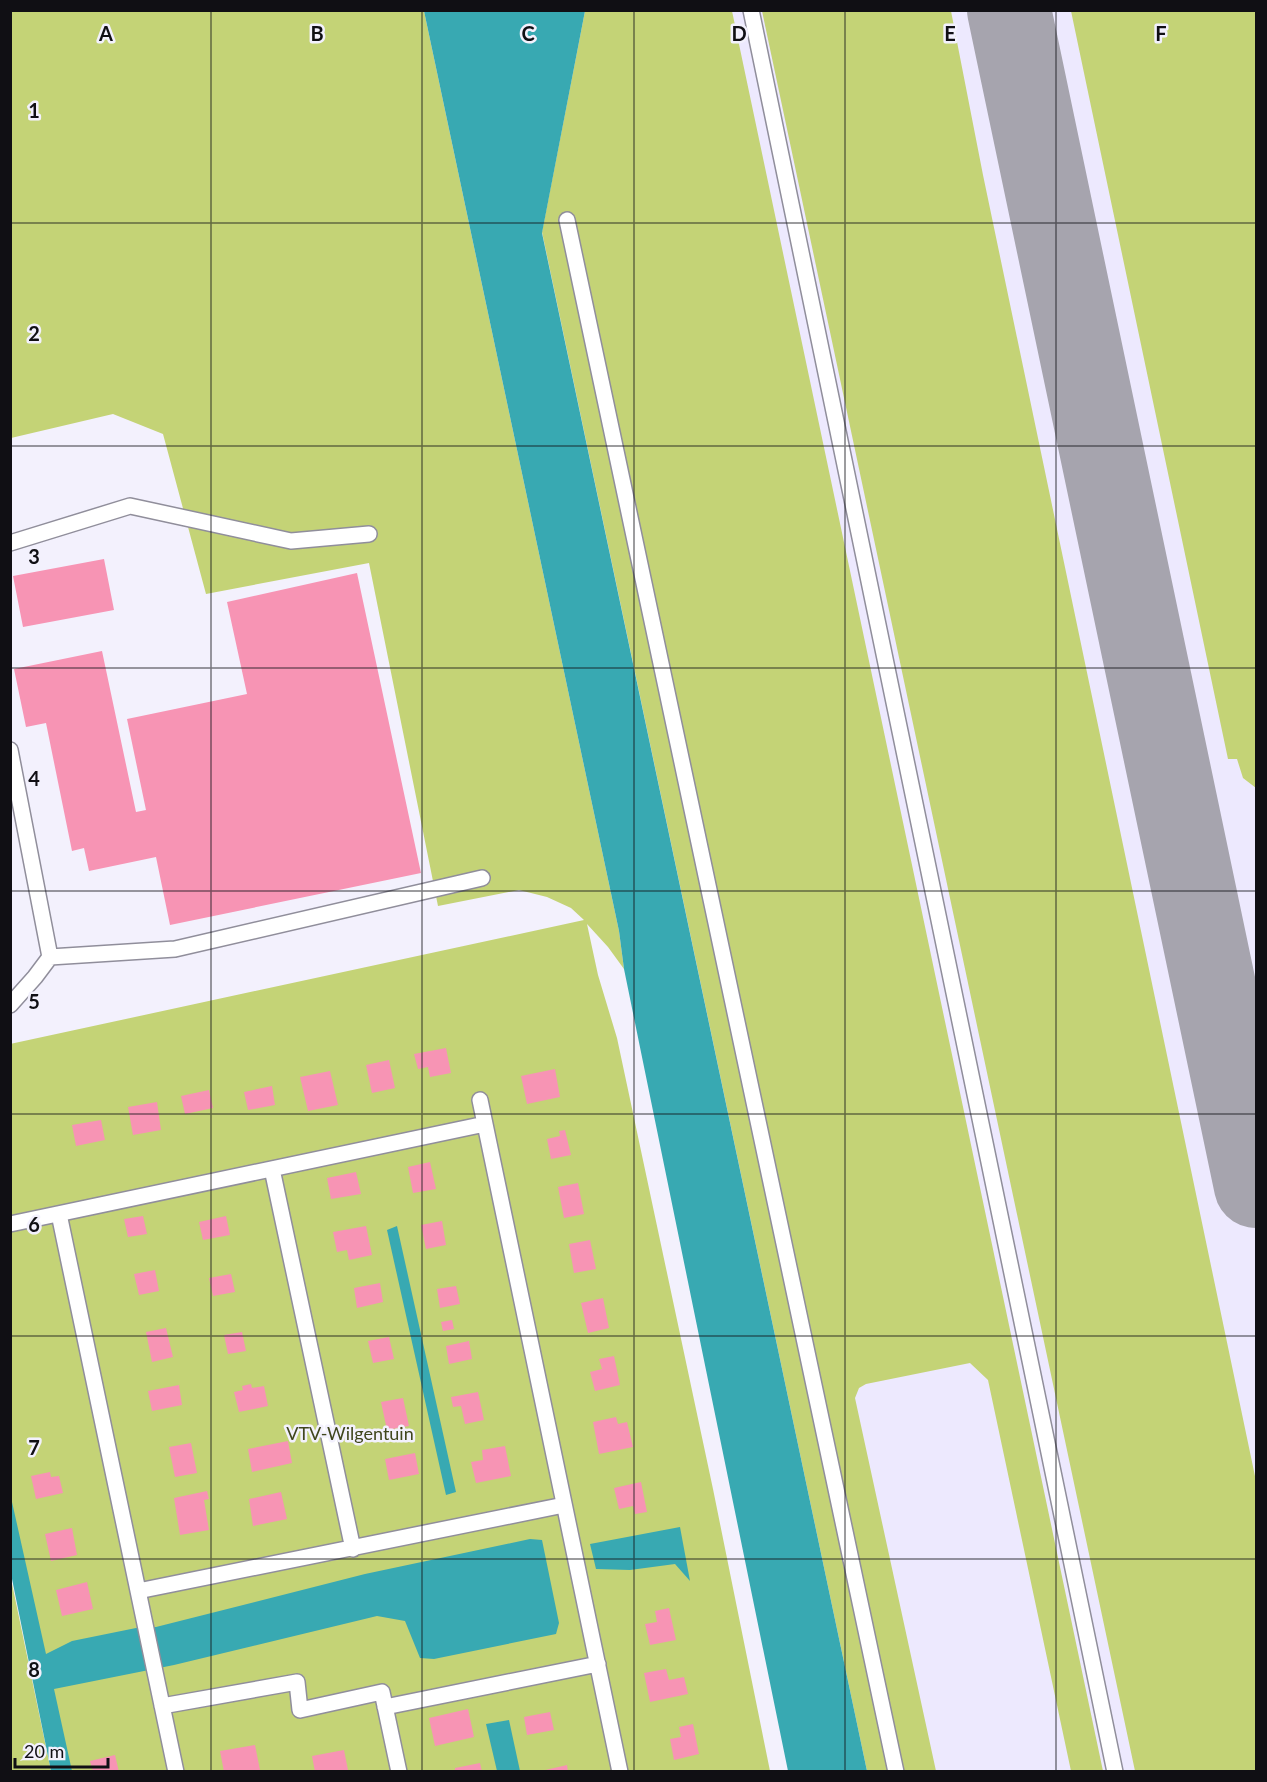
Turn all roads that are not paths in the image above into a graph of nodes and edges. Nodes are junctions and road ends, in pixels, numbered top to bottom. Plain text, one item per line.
1 (752, 10) edge
2 (567, 219) dead end
3 (369, 534) dead end
4 (10, 543) edge
5 (10, 750) edge
6 (482, 878) dead end
7 (50, 957) junction
8 (10, 1005) edge
9 (480, 1100) dead end
10 (485, 1124) junction
11 (272, 1169) junction
12 (59, 1214) junction
13 (10, 1224) edge
14 (564, 1505) junction
15 (353, 1549) junction
16 (138, 1591) junction
17 (598, 1664) junction
18 (162, 1706) junction
19 (385, 1707) junction
20 (176, 1772) edge
21 (399, 1772) edge
22 (620, 1772) edge
23 (896, 1772) edge
24 (1115, 1772) edge

1 - 24 lane
2 - 23 lane
3 - 4 lane
5 - 7 lane
6 - 7 lane
7 - 8 lane
9 - 10 lane
10 - 11 lane
10 - 14 lane
11 - 12 lane
11 - 15 lane
12 - 13 lane
12 - 16 lane
14 - 15 lane
14 - 17 lane
15 - 16 lane
16 - 18 lane
17 - 19 lane
17 - 22 lane
18 - 19 lane
18 - 20 lane
19 - 21 lane

